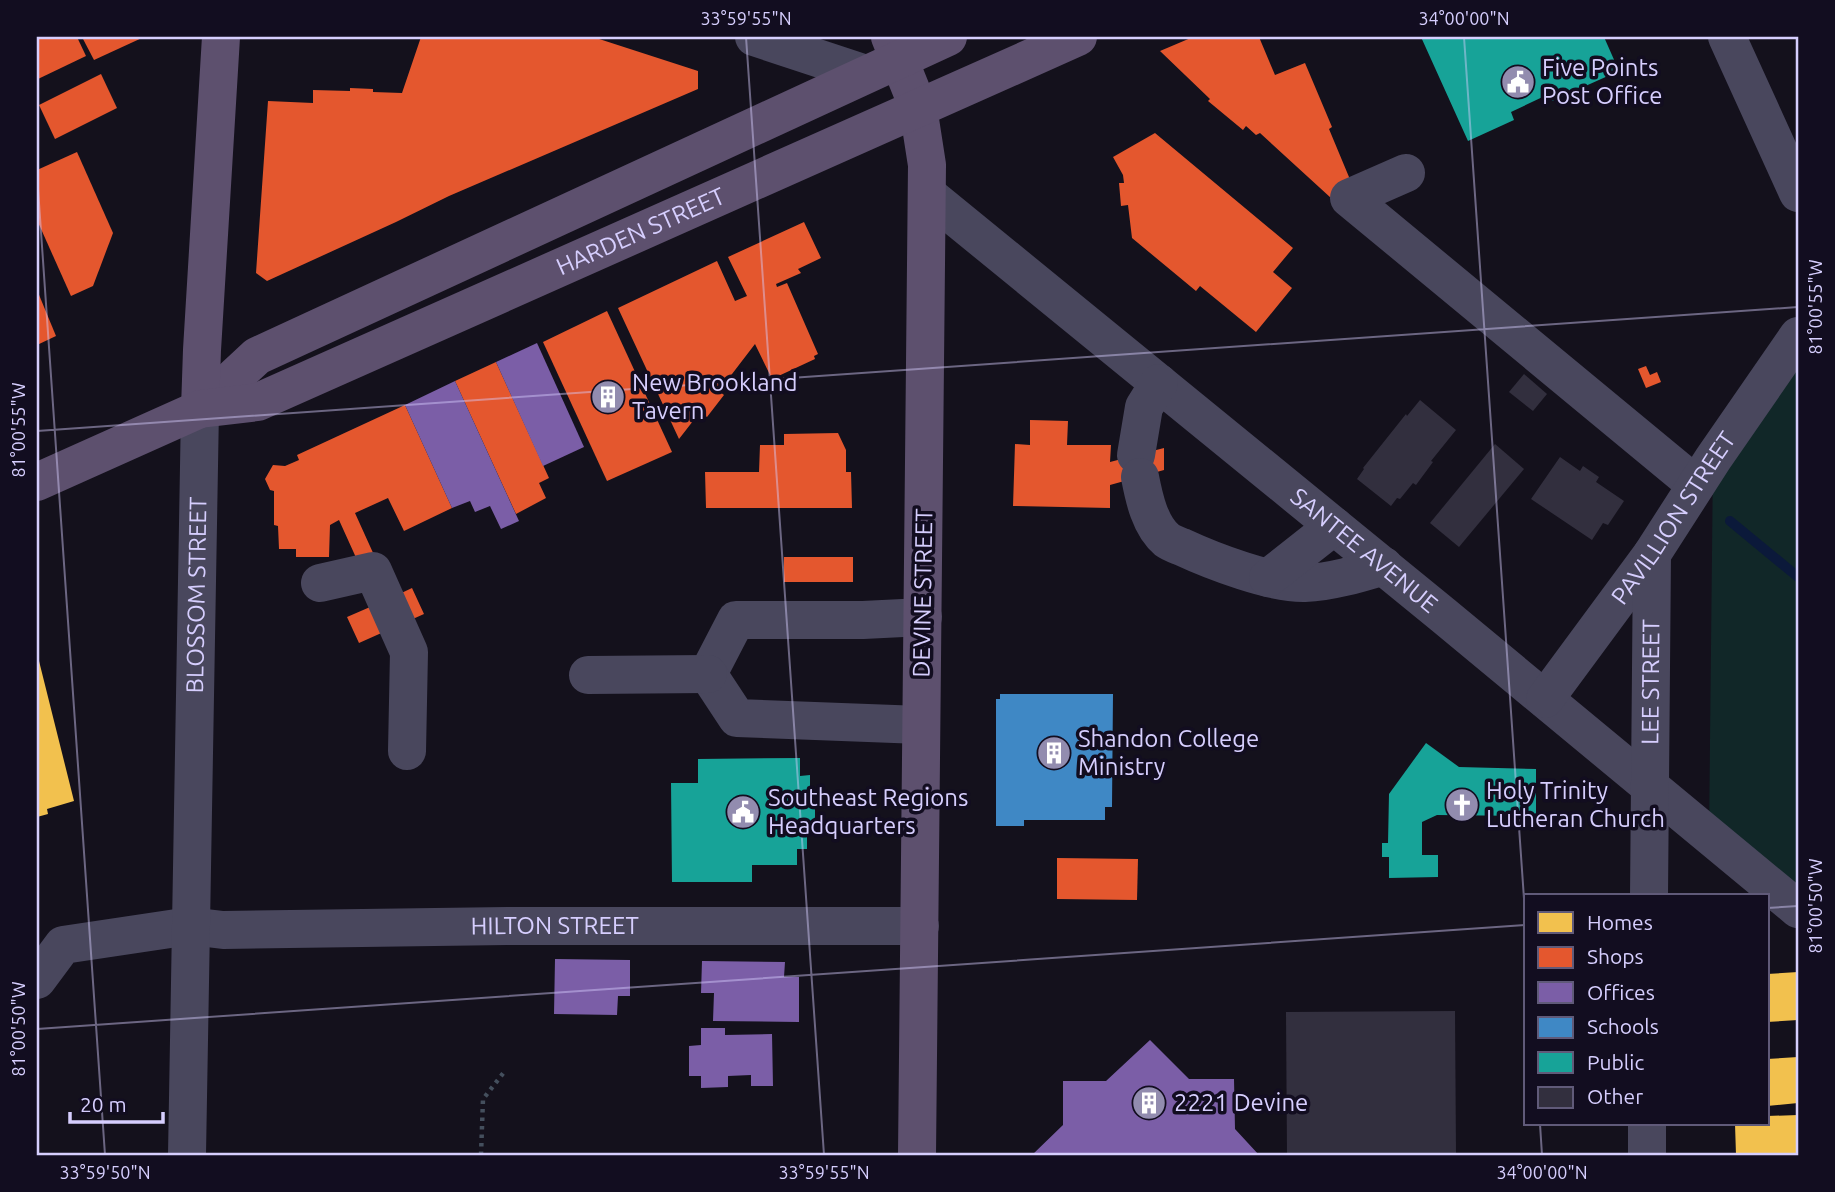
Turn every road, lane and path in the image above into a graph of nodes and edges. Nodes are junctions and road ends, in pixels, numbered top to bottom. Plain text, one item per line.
1 (221, 37) edge
2 (754, 37) edge
3 (948, 37) edge
4 (1078, 37) edge
5 (1727, 37) edge
6 (885, 56) edge
7 (918, 107) junction
8 (1406, 173) dead end
9 (1798, 193) edge
10 (927, 194) junction
11 (1798, 336) edge
12 (1159, 383) junction
13 (200, 409) junction
14 (37, 482) edge
15 (1696, 485) junction
16 (1334, 526) junction
17 (1652, 554) junction
18 (1384, 566) junction
19 (1268, 578) junction
20 (320, 583) dead end
21 (923, 617) junction
22 (708, 674) junction
23 (588, 675) dead end
24 (1545, 699) junction
25 (921, 725) junction
26 (408, 751) dead end
27 (1650, 787) junction
28 (1649, 894) edge
29 (1798, 909) edge
30 (190, 926) junction
31 (920, 926) junction
32 (37, 980) edge
33 (505, 1071) dead end
34 (1647, 1126) edge
35 (187, 1155) edge
36 (481, 1155) edge
37 (917, 1155) edge
38 (1647, 1155) edge

1 - 13 main road, BLOSSOM STREET
2 - 6 street
3 - 6 main road, HARDEN STREET
4 - 7 main road, HARDEN STREET
5 - 9 street
6 - 7 main road, DEVINE STREET
6 - 13 main road, HARDEN STREET
7 - 10 main road, DEVINE STREET
7 - 13 main road, HARDEN STREET
8 - 15 street
10 - 12 street, SANTEE AVENUE
10 - 21 main road, DEVINE STREET
11 - 15 street, PAVILLION STREET
12 - 16 street, SANTEE AVENUE
12 - 19 street
13 - 14 main road, HARDEN STREET
13 - 30 street, BLOSSOM STREET
15 - 17 street, PAVILLION STREET
16 - 18 street, SANTEE AVENUE
16 - 19 street
17 - 24 street, PAVILLION STREET
17 - 27 street, LEE STREET
18 - 19 street
18 - 24 street, SANTEE AVENUE
20 - 26 street
21 - 22 street
21 - 25 main road, DEVINE STREET
22 - 23 street
22 - 25 street
24 - 27 street, SANTEE AVENUE
25 - 31 main road, DEVINE STREET
27 - 28 street, LEE STREET
27 - 29 street, SANTEE AVENUE
30 - 31 street, HILTON STREET
30 - 32 street, HILTON STREET
30 - 35 street, BLOSSOM STREET
31 - 37 main road, DEVINE STREET
33 - 36 path
34 - 38 street

